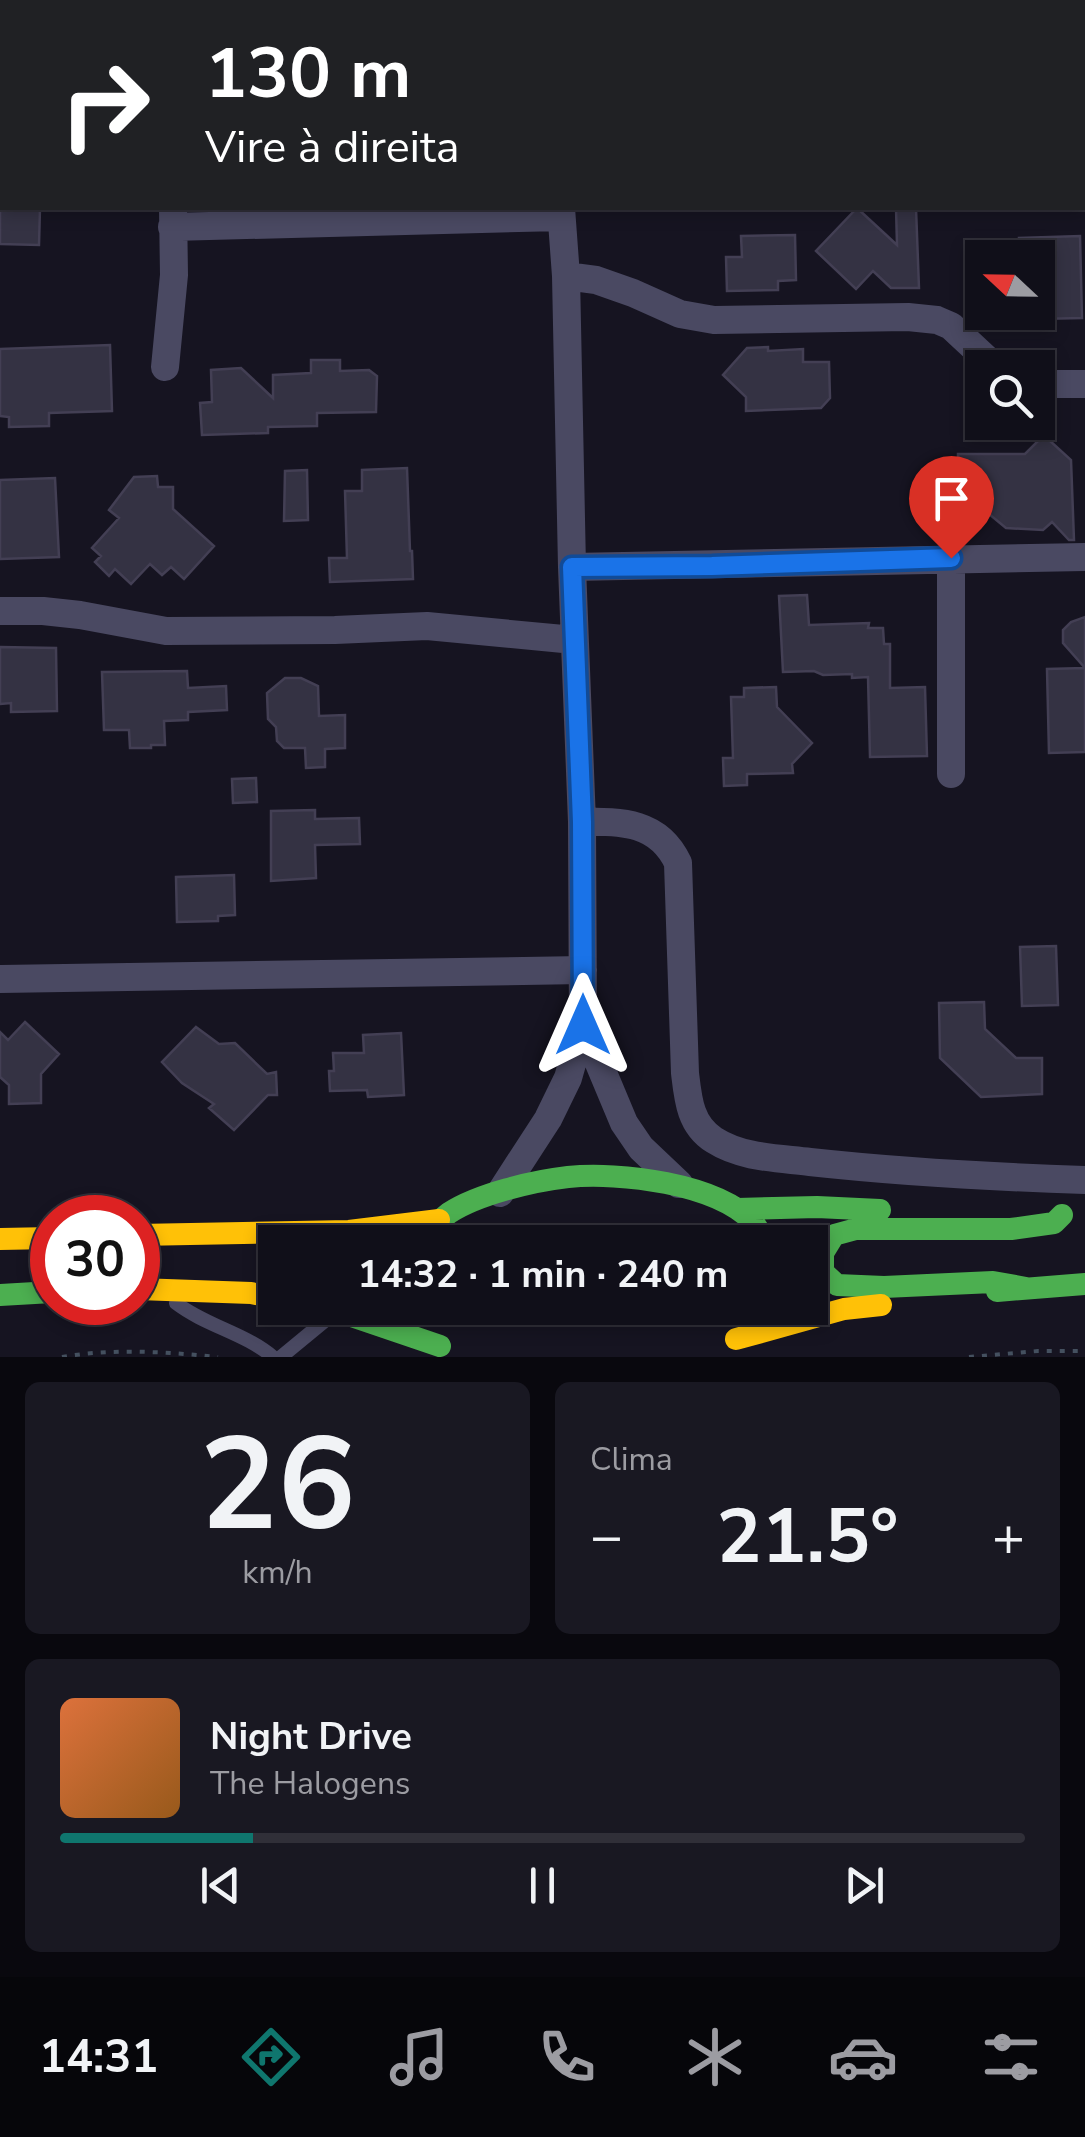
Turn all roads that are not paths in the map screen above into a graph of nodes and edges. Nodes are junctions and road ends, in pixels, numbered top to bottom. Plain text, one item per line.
1 (562, 212) edge
2 (173, 217) edge
3 (566, 276) junction
4 (977, 350) edge
5 (165, 367) dead end
6 (1055, 384) edge
7 (1085, 384) edge
8 (1085, 557) edge
9 (951, 558) junction
10 (572, 567) junction
11 (0, 611) edge
12 (574, 640) junction
13 (952, 774) dead end
14 (582, 822) junction
15 (582, 970) junction
16 (0, 979) edge
17 (583, 1025) junction
18 (1085, 1180) edge
19 (681, 1187) junction
20 (500, 1193) junction
21 (737, 1210) junction
22 (1074, 1216) edge
23 (439, 1220) junction
24 (435, 1225) edge
25 (754, 1225) edge
26 (160, 1235) edge
27 (30, 1238) edge
28 (0, 1239) edge
29 (1085, 1284) edge
30 (1026, 1288) junction
31 (160, 1289) edge
32 (30, 1293) edge
33 (0, 1294) edge
34 (258, 1294) edge
35 (160, 1296) edge
36 (828, 1314) edge
37 (313, 1325) edge
38 (377, 1325) edge
39 (424, 1325) edge
40 (750, 1325) edge
41 (792, 1325) edge
42 (440, 1346) junction
43 (273, 1357) edge
44 (282, 1357) edge
45 (464, 1357) edge

1 - 2 street
1 - 3 street
2 - 5 street
3 - 4 street
3 - 10 street
6 - 7 street
8 - 9 street
9 - 10 street
9 - 13 street
10 - 12 street
11 - 12 street
12 - 14 street
14 - 15 street
14 - 18 street
15 - 16 street
15 - 17 street
17 - 19 street
17 - 20 street
19 - 20 main road
19 - 21 main road
20 - 23 main road
21 - 22 main road
21 - 25 main road
22 - 30 main road
23 - 24 main road
23 - 26 main road
27 - 28 main road
29 - 30 main road
30 - 36 main road
31 - 34 main road
32 - 33 main road
35 - 43 lane
37 - 44 lane
38 - 42 main road
39 - 42 main road
40 - 41 main road
42 - 45 main road

